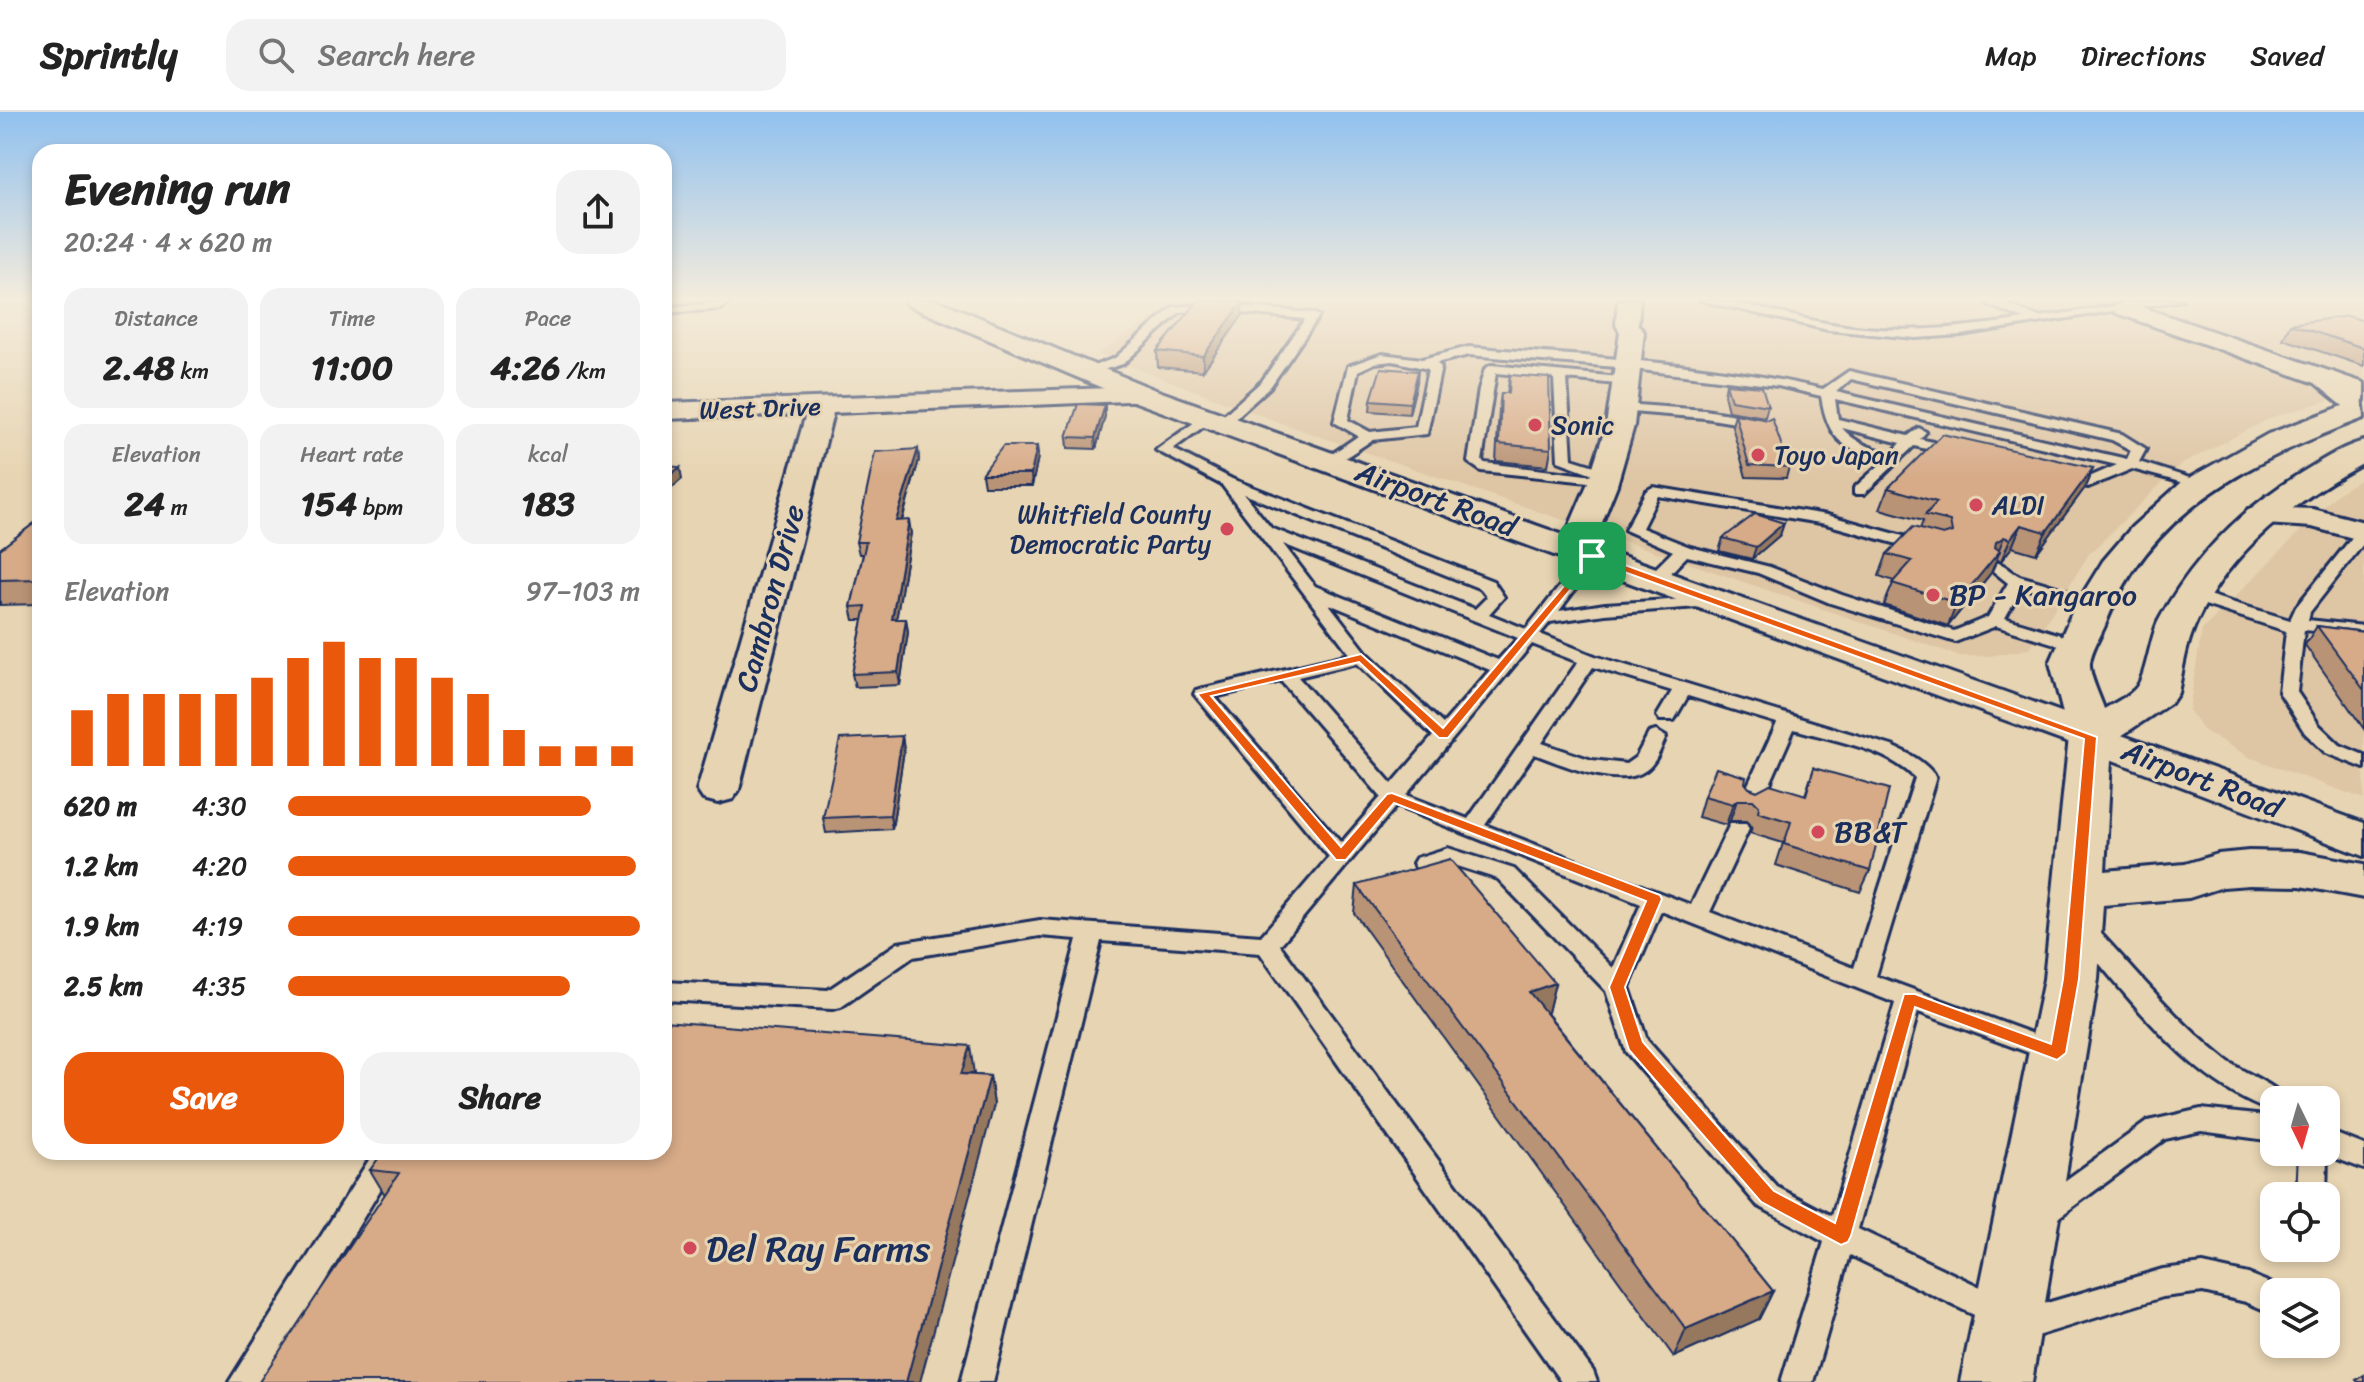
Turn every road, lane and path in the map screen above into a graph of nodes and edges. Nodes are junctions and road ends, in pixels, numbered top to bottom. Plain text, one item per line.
1 (1058, 359) edge
2 (1121, 359) edge
3 (1283, 359) edge
4 (1366, 359) edge
5 (1410, 359) edge
6 (1437, 359) edge
7 (1507, 359) edge
8 (1629, 359) edge
9 (2270, 359) edge
10 (2280, 359) edge
11 (1422, 363) junction
12 (1086, 371) junction
13 (1560, 375) junction
14 (2323, 378) joint
15 (1627, 385) junction
16 (1827, 392) junction
17 (1143, 395) junction
18 (2363, 397) edge
19 (822, 405) junction
20 (672, 411) edge
21 (1933, 418) junction
22 (1214, 420) junction
23 (1832, 422) junction
24 (1765, 424) edge
25 (1368, 436) junction
26 (1912, 440) junction
27 (2364, 450) edge
28 (1895, 458) junction
29 (1331, 461) junction
30 (1565, 461) junction
31 (2131, 464) junction
32 (1554, 474) junction
33 (1604, 476) junction
34 (1227, 482) junction
35 (2202, 484) junction
36 (2303, 484) junction
37 (1859, 491) dead end
38 (2259, 516) junction
39 (2364, 521) edge
40 (1266, 532) junction
41 (2364, 533) edge
42 (1935, 549) edge
43 (1684, 550) junction
44 (1583, 553) junction
45 (1996, 567) edge
46 (1655, 579) junction
47 (2017, 582) junction
48 (1308, 589) junction
49 (2192, 595) junction
50 (1716, 601) junction
51 (2095, 606) junction
52 (1478, 616) junction
53 (1544, 618) junction
54 (1995, 620) junction
55 (2297, 626) junction
56 (2364, 631) edge
57 (1528, 636) junction
58 (2078, 646) junction
59 (1361, 657) junction
60 (1589, 660) junction
61 (1501, 668) junction
62 (1286, 675) junction
63 (1683, 688) junction
64 (1667, 716) dead end
65 (1788, 720) junction
66 (1444, 736) junction
67 (1656, 737) dead end
68 (2091, 737) junction
69 (1530, 745) junction
70 (2364, 762) edge
71 (718, 790) dead end
72 (1392, 797) junction
73 (1751, 802) edge
74 (1473, 827) junction
75 (1738, 829) dead end
76 (2364, 840) edge
77 (1341, 857) junction
78 (1424, 863) edge
79 (2364, 881) edge
80 (1655, 899) junction
81 (2077, 905) junction
82 (1697, 916) junction
83 (1091, 932) junction
84 (1267, 945) junction
85 (1862, 981) junction
86 (1617, 987) junction
87 (672, 991) edge
88 (1909, 999) junction
89 (2057, 1053) junction
90 (2260, 1094) edge
91 (2260, 1127) edge
92 (2340, 1148) edge
93 (2364, 1157) edge
94 (384, 1160) edge
95 (2025, 1226) junction
96 (1841, 1236) junction
97 (2260, 1293) edge
98 (2003, 1343) edge
99 (245, 1382) edge
100 (977, 1382) edge
101 (1581, 1382) edge
102 (1797, 1382) edge

1 - 12 main road, Airport Road
2 - 12 lane
3 - 22 lane
4 - 25 lane
5 - 11 lane
6 - 11 lane
7 - 15 lane
8 - 15 street
9 - 14 street
10 - 18 street
11 - 25 lane
12 - 17 main road, Airport Road
13 - 15 lane
13 - 30 lane
13 - 32 lane
14 - 18 main road
15 - 16 lane
15 - 24 lane
15 - 33 street
16 - 21 lane
16 - 23 lane
16 - 31 lane
17 - 19 street, West Drive
17 - 22 main road, Airport Road
18 - 35 main road
19 - 20 street, West Drive
19 - 71 street, Cambron Drive
21 - 26 lane
21 - 31 lane
22 - 29 main road, Airport Road
22 - 34 lane
23 - 26 lane
23 - 28 lane
25 - 29 lane
26 - 28 lane
26 - 31 lane
27 - 36 main road
28 - 37 lane
29 - 44 main road, Airport Road
30 - 32 lane
30 - 33 lane
31 - 35 lane
32 - 33 lane
33 - 44 street
34 - 40 lane
34 - 52 lane
35 - 51 main road
36 - 38 main road
36 - 39 street
38 - 41 street
38 - 49 main road
40 - 48 lane
40 - 52 lane
41 - 55 lane
42 - 43 lane
43 - 46 lane
43 - 54 lane
44 - 46 main road, Airport Road
44 - 53 lane
45 - 47 lane
46 - 50 main road, Airport Road
47 - 51 lane
47 - 54 lane
48 - 59 lane
48 - 61 lane
49 - 55 lane
49 - 68 main road
50 - 53 lane
50 - 68 main road, Airport Road
51 - 58 main road
52 - 57 lane
53 - 57 lane
54 - 58 lane
55 - 56 lane
55 - 70 lane
57 - 60 lane
57 - 61 lane
58 - 68 main road
59 - 62 lane
59 - 66 lane
60 - 63 lane
60 - 69 lane
61 - 66 lane
62 - 72 lane
62 - 77 lane
63 - 64 lane
63 - 65 lane
65 - 73 lane
65 - 85 lane
66 - 72 lane
67 - 69 lane
68 - 76 main road, Airport Road
68 - 81 main road
69 - 74 lane
72 - 74 lane
72 - 77 lane
74 - 80 lane
75 - 82 lane
77 - 84 lane
78 - 86 lane
79 - 81 main road
80 - 82 lane
80 - 86 lane
81 - 89 main road
81 - 90 lane
82 - 85 lane
83 - 84 lane
83 - 87 lane
83 - 100 lane
84 - 101 lane
85 - 88 lane
86 - 96 lane
88 - 89 lane
88 - 96 lane
89 - 95 main road
91 - 95 lane
92 - 93 lane
94 - 99 lane
95 - 98 main road
96 - 98 lane
96 - 102 lane
97 - 98 lane

